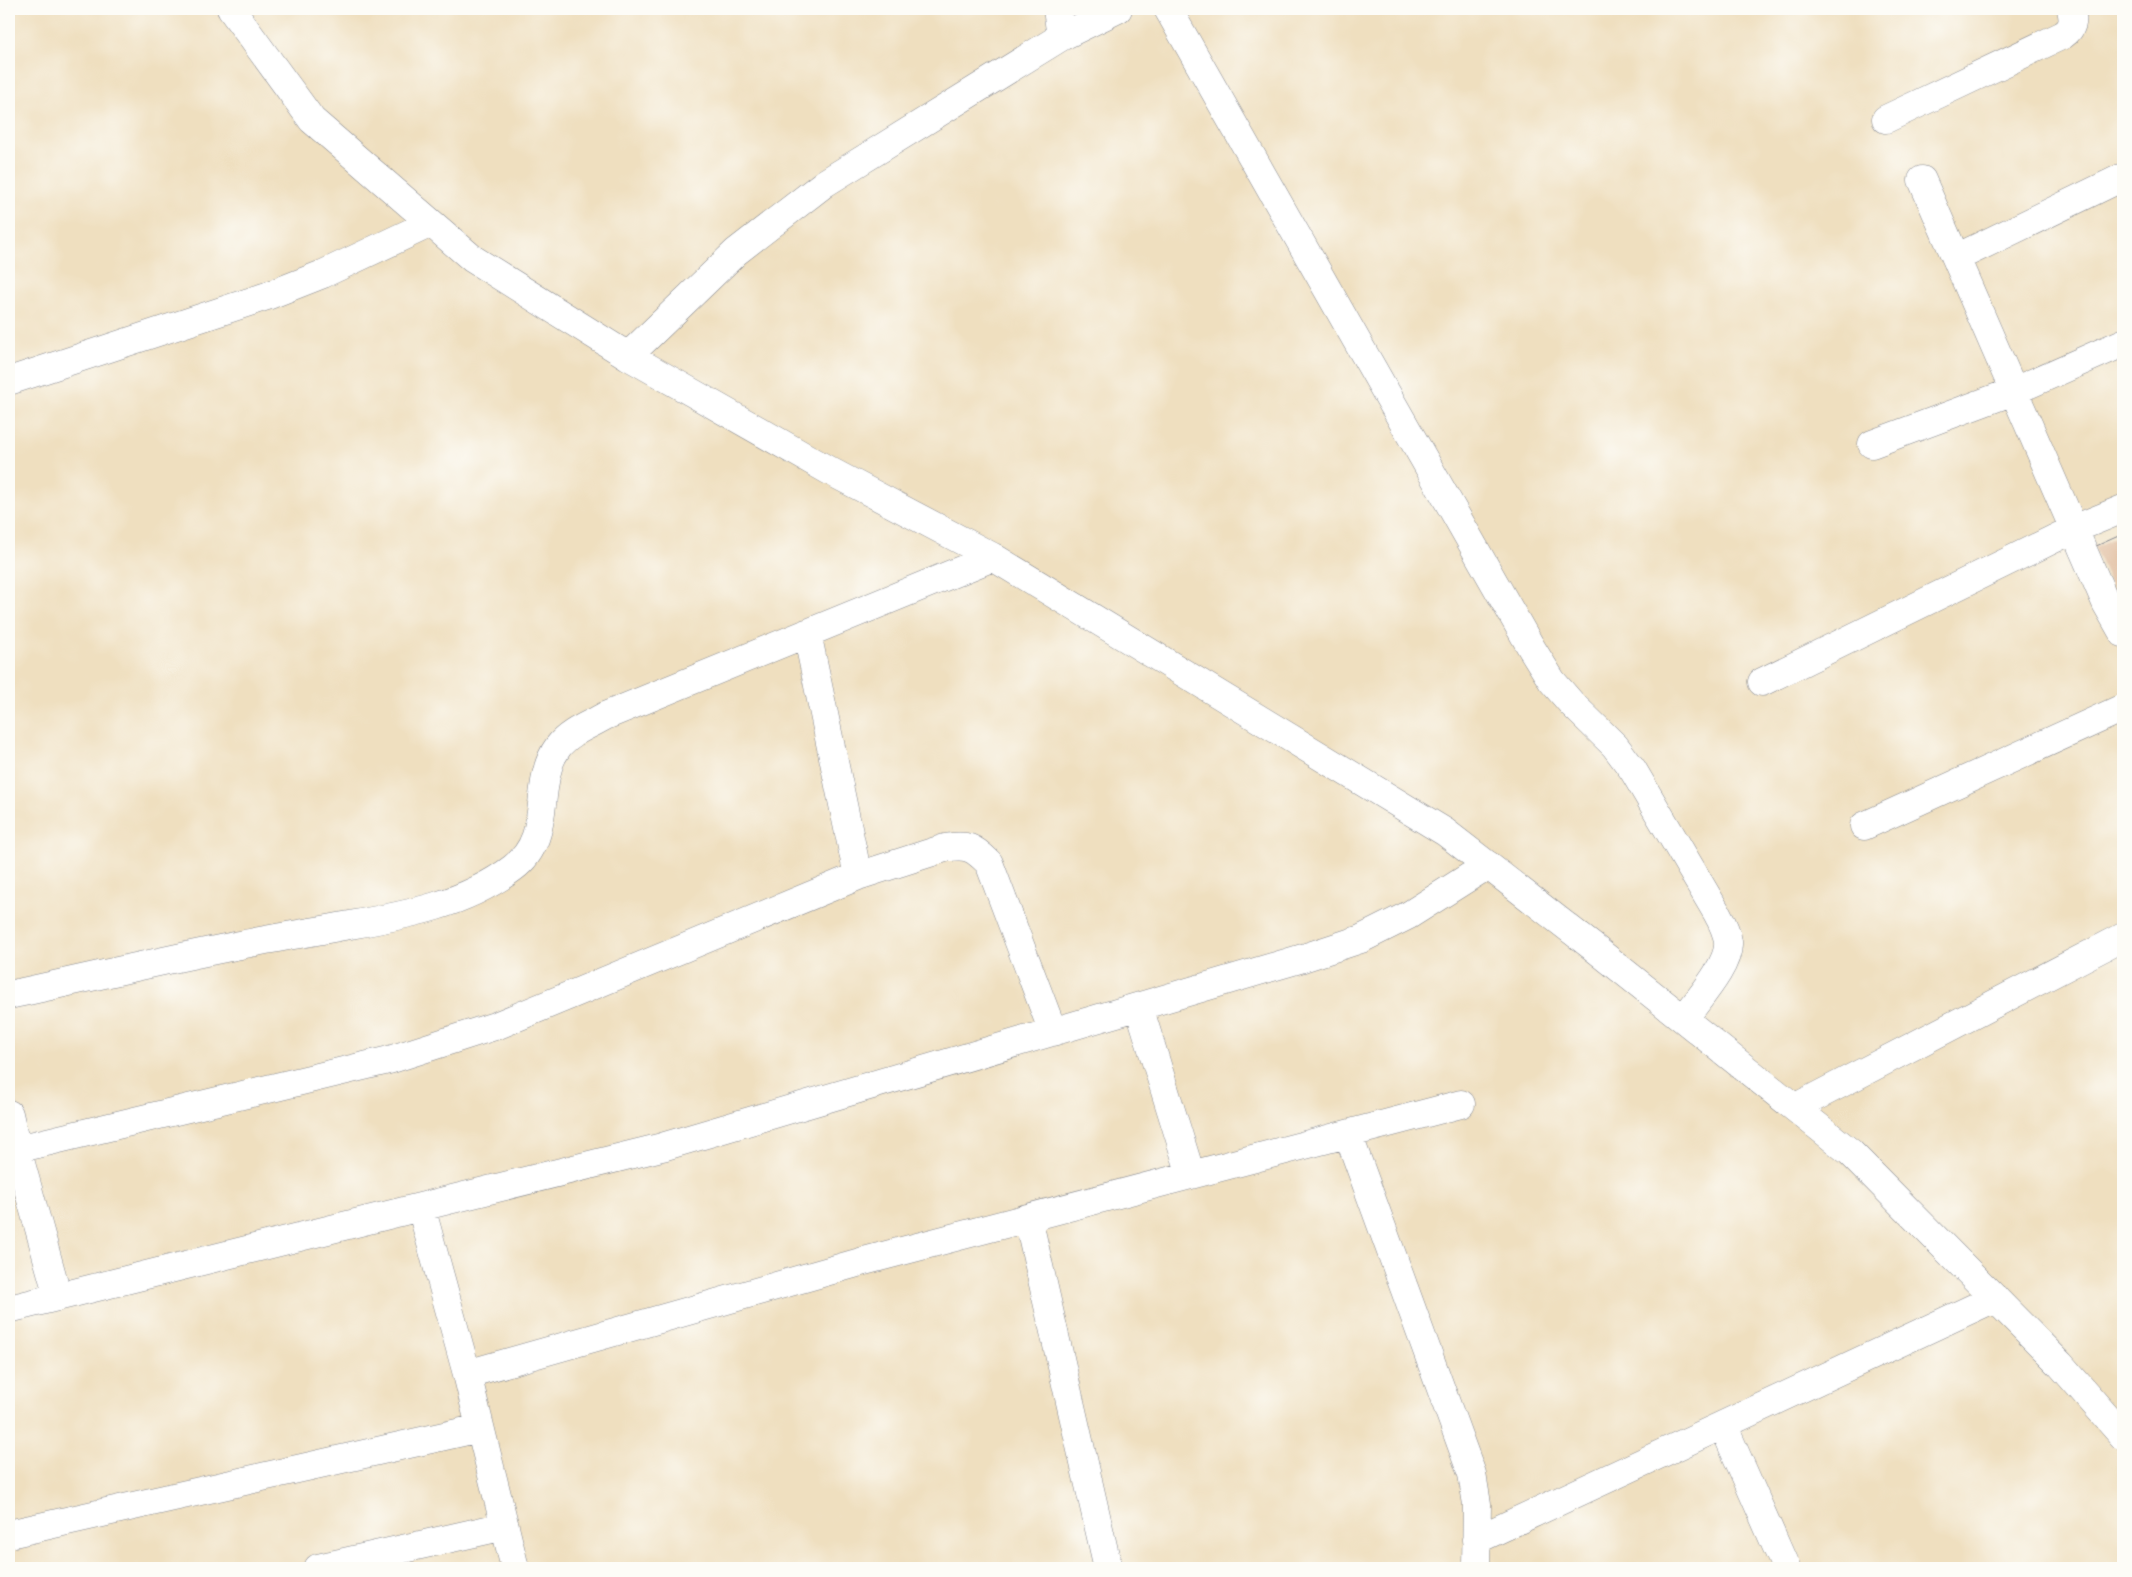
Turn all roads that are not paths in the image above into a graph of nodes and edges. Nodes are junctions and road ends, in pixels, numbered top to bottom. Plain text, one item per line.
1 (231, 9) edge
2 (1057, 9) edge
3 (1118, 9) edge
4 (1168, 9) edge
5 (2071, 9) edge
6 (1061, 37) junction
7 (1886, 119) dead end
8 (2123, 177) edge
9 (1922, 180) dead end
10 (431, 223) junction
11 (1956, 258) junction
12 (2123, 343) edge
13 (628, 356) junction
14 (9, 381) edge
15 (2014, 391) junction
16 (1872, 444) dead end
17 (2123, 509) edge
18 (2074, 529) junction
19 (993, 557) junction
20 (2123, 633) edge
21 (807, 634) junction
22 (1762, 682) dead end
23 (2123, 708) edge
24 (1864, 826) dead end
25 (1488, 865) junction
26 (858, 876) junction
27 (2123, 937) edge
28 (9, 995) edge
29 (1139, 1007) junction
30 (1684, 1019) junction
31 (1053, 1032) junction
32 (1461, 1104) dead end
33 (1796, 1107) junction
34 (9, 1114) edge
35 (1348, 1134) junction
36 (13, 1150) edge
37 (1191, 1175) junction
38 (421, 1207) junction
39 (1028, 1218) junction
40 (58, 1297) junction
41 (1995, 1298) junction
42 (9, 1309) edge
43 (467, 1374) junction
44 (1723, 1425) junction
45 (480, 1428) junction
46 (2123, 1436) edge
47 (505, 1526) junction
48 (9, 1534) edge
49 (1476, 1540) junction
50 (318, 1568) edge
51 (515, 1568) edge
52 (1108, 1568) edge
53 (1476, 1568) edge
54 (1786, 1568) edge

1 - 10 street
2 - 6 street
3 - 6 street
4 - 30 street
5 - 7 street
6 - 13 street
8 - 11 street
9 - 11 street
10 - 13 street
10 - 14 street
11 - 15 street
12 - 15 street
13 - 19 street
15 - 16 street
15 - 18 street
17 - 18 street
18 - 20 street
18 - 22 street
19 - 21 street
19 - 25 street
21 - 26 street
21 - 28 street
23 - 24 street
25 - 29 street
25 - 30 street
26 - 31 street
26 - 36 street
27 - 33 street
29 - 31 street
29 - 37 street
30 - 33 street
31 - 38 street
32 - 35 street
33 - 41 street
34 - 36 street
35 - 37 street
35 - 49 street
36 - 40 street
37 - 39 street
38 - 40 street
38 - 43 street
39 - 43 street
39 - 52 street
40 - 42 street
41 - 44 street
41 - 46 street
43 - 45 street
44 - 49 street
44 - 54 street
45 - 47 street
45 - 48 street
47 - 50 street
47 - 51 street
49 - 53 street

